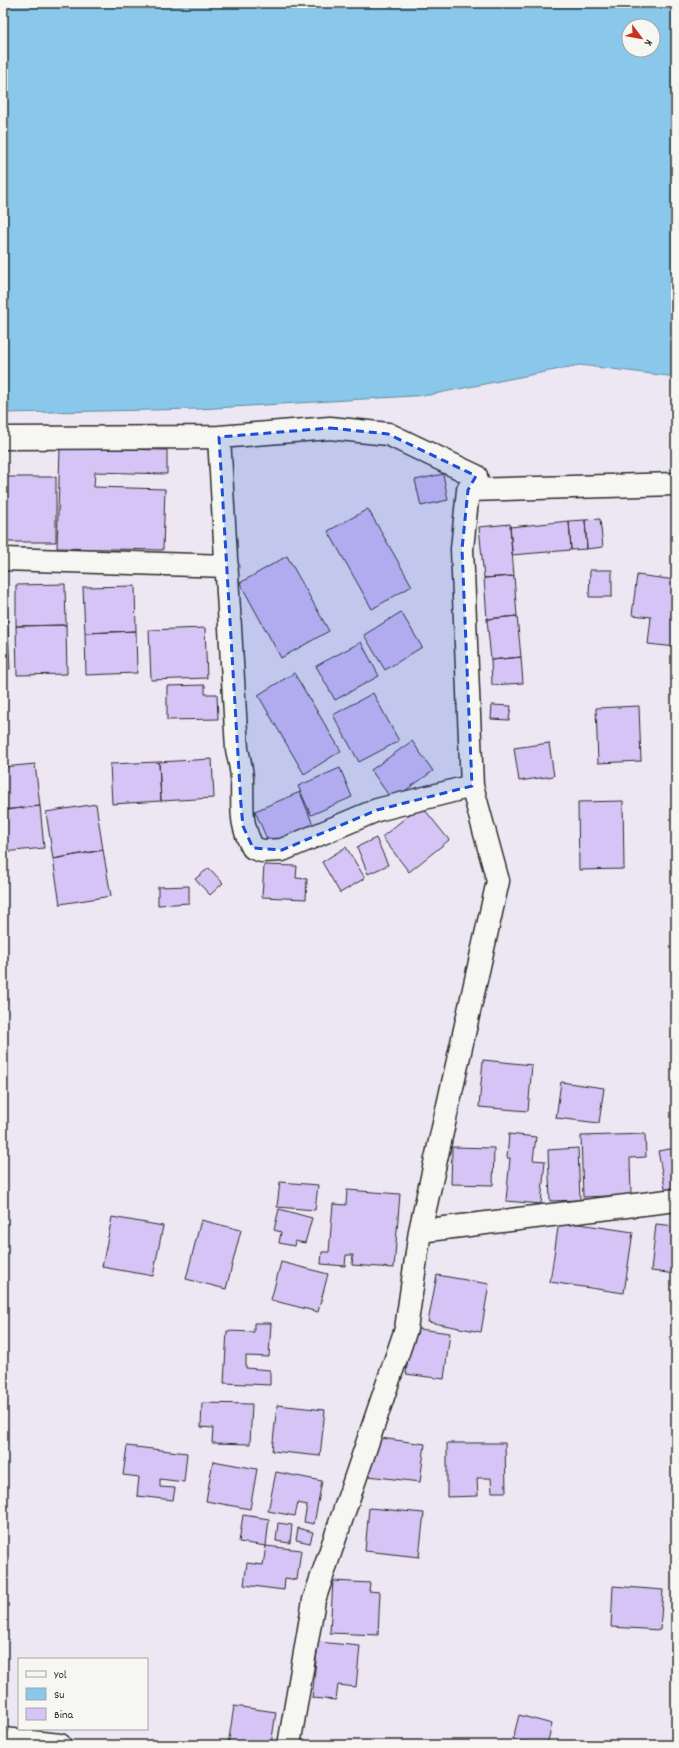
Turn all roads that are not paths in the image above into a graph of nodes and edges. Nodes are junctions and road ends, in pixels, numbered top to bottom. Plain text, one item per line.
1 (219, 437) junction
2 (3, 438) edge
3 (676, 484) edge
4 (468, 490) junction
5 (3, 559) edge
6 (227, 566) junction
7 (472, 786) junction
8 (676, 1200) edge
9 (420, 1231) junction
10 (3, 1740) edge
11 (60, 1745) edge
12 (289, 1745) edge

1 - 2 street
1 - 4 street
1 - 6 street
3 - 4 street
4 - 7 street
5 - 6 street
6 - 7 street
7 - 9 street
8 - 9 street
9 - 12 street
10 - 11 street

